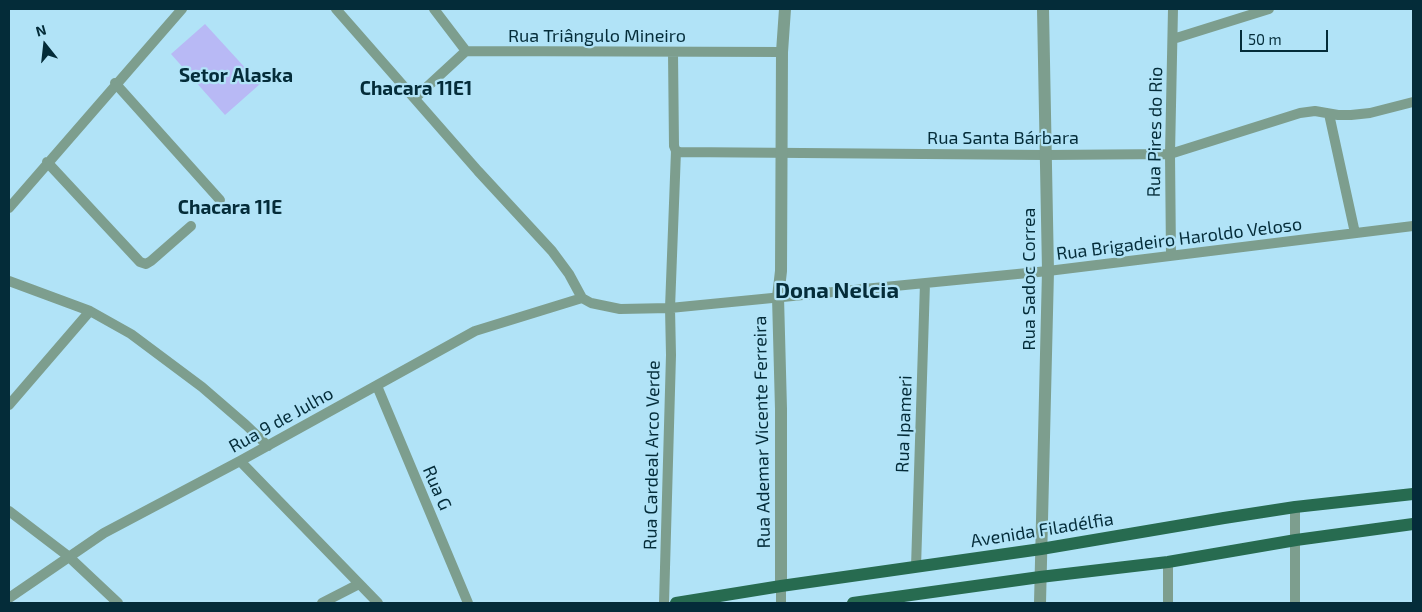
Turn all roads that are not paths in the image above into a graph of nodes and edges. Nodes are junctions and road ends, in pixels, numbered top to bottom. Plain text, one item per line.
1 (182, 9) edge
2 (336, 9) edge
3 (434, 9) edge
4 (785, 9) edge
5 (1043, 9) edge
6 (1173, 9) edge
7 (1269, 9) edge
8 (1173, 39) junction
9 (466, 51) junction
10 (782, 52) junction
11 (673, 53) junction
12 (115, 84) junction
13 (415, 98) junction
14 (1413, 102) edge
15 (1330, 114) junction
16 (675, 148) junction
17 (780, 153) junction
18 (1170, 154) junction
19 (1046, 155) junction
20 (48, 162) junction
21 (220, 200) dead end
22 (9, 208) edge
23 (191, 226) dead end
24 (1413, 226) edge
25 (1355, 233) junction
26 (1171, 256) junction
27 (1048, 271) junction
28 (9, 281) edge
29 (925, 283) junction
30 (778, 297) junction
31 (586, 300) junction
32 (670, 308) junction
33 (90, 312) junction
34 (376, 386) junction
35 (9, 406) edge
36 (268, 446) junction
37 (240, 461) junction
38 (1413, 494) edge
39 (1295, 507) junction
40 (9, 511) edge
41 (1413, 524) edge
42 (1296, 540) junction
43 (1041, 549) junction
44 (68, 556) junction
45 (1168, 562) junction
46 (916, 567) junction
47 (1040, 577) junction
48 (359, 584) junction
49 (781, 586) junction
50 (9, 598) edge
51 (913, 600) edge
52 (118, 603) edge
53 (322, 603) edge
54 (378, 603) edge
55 (468, 603) edge
56 (664, 603) edge
57 (676, 603) edge
58 (781, 603) edge
59 (853, 603) edge
60 (1040, 603) edge
61 (1168, 603) edge
62 (1295, 603) edge

1 - 12 street
2 - 13 street
3 - 9 street
4 - 10 street, Rua Ademar Vicente Ferreira
5 - 19 street, Rua Sadoc Correa
6 - 8 street, Rua Pires do Rio
7 - 8 street
8 - 18 street, Rua Pires do Rio
9 - 11 street, Rua Triângulo Mineiro
9 - 13 street
10 - 11 street, Rua Triângulo Mineiro
10 - 17 street, Rua Ademar Vicente Ferreira
11 - 16 street
12 - 20 street
12 - 21 street
13 - 31 street
14 - 15 street, Rua Santa Bárbara
15 - 18 street, Rua Santa Bárbara
15 - 25 street
16 - 17 street, Rua Santa Bárbara
16 - 32 street, Rua Cardeal Arco Verde
17 - 19 street, Rua Santa Bárbara
17 - 30 street, Rua Ademar Vicente Ferreira
18 - 19 street, Rua Santa Bárbara
18 - 26 street, Rua Pires do Rio
19 - 27 street, Rua Sadoc Correa
20 - 22 street
20 - 23 street
24 - 25 street, Rua Brigadeiro Haroldo Veloso
25 - 26 street, Rua Brigadeiro Haroldo Veloso
26 - 27 street, Rua Brigadeiro Haroldo Veloso
27 - 29 street, Rua Brigadeiro Haroldo Veloso
27 - 43 street, Rua Sadoc Correa
28 - 33 street
29 - 30 street, Rua Brigadeiro Haroldo Veloso
29 - 46 street, Rua Ipameri
30 - 32 street, Rua Brigadeiro Haroldo Veloso
30 - 49 street, Rua Ademar Vicente Ferreira
31 - 32 street, Rua Brigadeiro Haroldo Veloso
31 - 34 street, Rua 9 de Julho
32 - 56 street, Rua Cardeal Arco Verde
33 - 35 street
33 - 36 street
34 - 36 street, Rua 9 de Julho
34 - 55 street, Rua G
36 - 37 street, Rua 9 de Julho
37 - 44 street, Rua 9 de Julho
37 - 48 street
38 - 39 main road, Avenida Filadélfia
39 - 42 street
39 - 43 main road, Avenida Filadélfia
40 - 44 street
41 - 42 main road
42 - 45 main road
42 - 62 street
43 - 46 main road, Avenida Filadélfia
43 - 47 street, Rua Sadoc Correa
44 - 50 street, Rua 9 de Julho
44 - 52 street
45 - 47 main road
45 - 61 street
46 - 49 main road, Avenida Filadélfia
47 - 51 main road
47 - 60 street, Rua Sadoc Correa
48 - 53 street
48 - 54 street
49 - 57 main road, Avenida Filadélfia
49 - 58 street
51 - 59 main road

